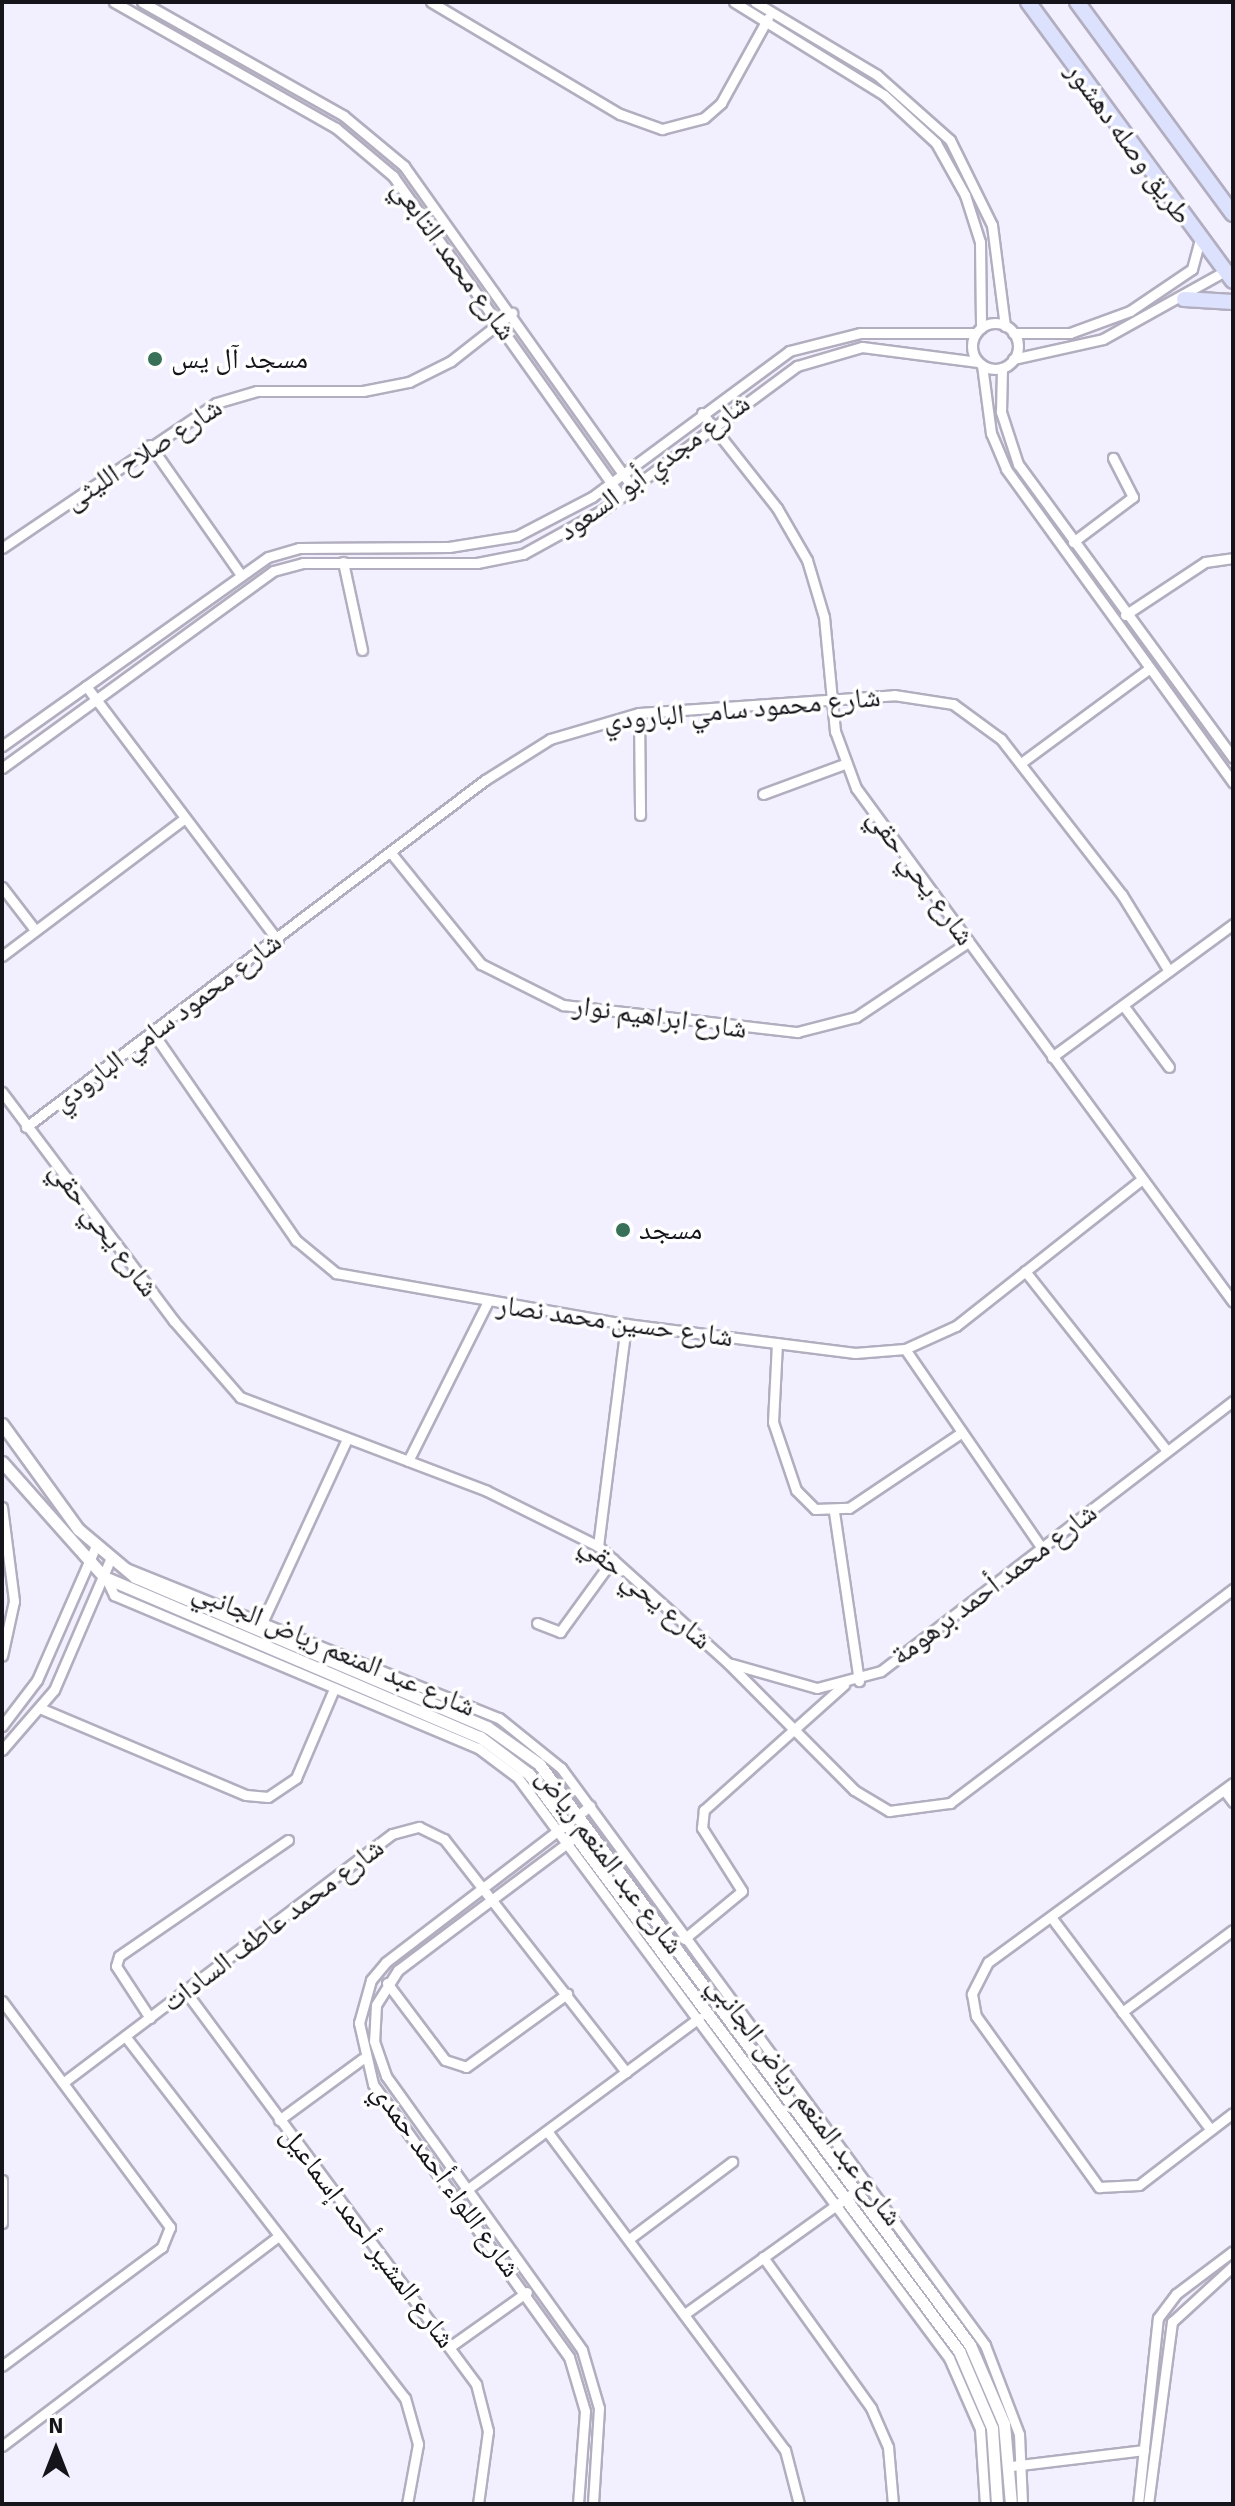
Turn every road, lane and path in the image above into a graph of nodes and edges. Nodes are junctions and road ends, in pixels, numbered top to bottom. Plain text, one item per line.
1 (114, 2) edge
2 (142, 2) edge
3 (431, 2) edge
4 (734, 2) edge
5 (755, 2) edge
6 (1028, 2) edge
7 (1077, 2) edge
8 (768, 16) junction
9 (1233, 214) edge
10 (1200, 239) junction
11 (1229, 276) edge
12 (1156, 297) junction
13 (1184, 299) junction
14 (1233, 302) edge
15 (1164, 310) junction
16 (512, 313) junction
17 (500, 322) junction
18 (1009, 329) junction
19 (978, 330) junction
20 (951, 333) junction
21 (1040, 336) junction
22 (952, 354) junction
23 (1041, 355) junction
24 (1013, 359) junction
25 (980, 364) junction
26 (1002, 368) junction
27 (702, 413) junction
28 (712, 426) junction
29 (150, 445) junction
30 (1113, 458) dead end
31 (622, 475) junction
32 (611, 483) junction
33 (633, 488) junction
34 (621, 497) junction
35 (1073, 542) junction
36 (2, 548) edge
37 (1233, 558) edge
38 (343, 562) junction
39 (239, 572) junction
40 (1127, 614) junction
41 (1113, 623) junction
42 (362, 650) dead end
43 (1147, 670) junction
44 (86, 686) junction
45 (96, 699) junction
46 (833, 700) junction
47 (639, 713) junction
48 (2, 746) edge
49 (1233, 758) edge
50 (1021, 763) junction
51 (844, 764) junction
52 (2, 768) edge
53 (1233, 783) edge
54 (763, 794) dead end
55 (640, 815) dead end
56 (185, 818) junction
57 (391, 853) junction
58 (2, 887) edge
59 (1233, 924) edge
60 (35, 930) junction
61 (278, 941) junction
62 (968, 942) junction
63 (2, 956) edge
64 (1169, 971) junction
65 (1123, 1005) junction
66 (153, 1033) junction
67 (1052, 1057) junction
68 (1169, 1067) dead end
69 (2, 1092) edge
70 (26, 1127) junction
71 (1142, 1179) junction
72 (1025, 1271) junction
73 (1233, 1302) edge
74 (487, 1303) junction
75 (626, 1324) junction
76 (777, 1343) junction
77 (905, 1349) junction
78 (1233, 1401) edge
79 (2, 1424) edge
80 (962, 1432) junction
81 (347, 1439) junction
82 (1167, 1451) junction
83 (408, 1461) junction
84 (2, 1462) edge
85 (2, 1507) edge
86 (834, 1512) junction
87 (598, 1546) junction
88 (95, 1548) junction
89 (1042, 1548) junction
90 (613, 1559) junction
91 (115, 1564) junction
92 (88, 1565) junction
93 (105, 1578) junction
94 (1233, 1589) edge
95 (537, 1623) dead end
96 (261, 1625) junction
97 (2, 1656) edge
98 (728, 1663) junction
99 (859, 1681) junction
100 (844, 1685) junction
101 (334, 1689) junction
102 (42, 1709) junction
103 (2, 1726) edge
104 (792, 1730) junction
105 (541, 1748) junction
106 (2, 1750) edge
107 (532, 1758) junction
108 (1233, 1783) edge
109 (1224, 1790) junction
110 (1233, 1802) edge
111 (590, 1806) junction
112 (577, 1816) junction
113 (599, 1819) junction
114 (562, 1828) junction
115 (576, 1836) junction
116 (288, 1840) dead end
117 (646, 1885) junction
118 (484, 1886) junction
119 (634, 1893) junction
120 (494, 1897) junction
121 (1051, 1917) junction
122 (1233, 1930) edge
123 (684, 1939) junction
124 (387, 1983) junction
125 (186, 1992) junction
126 (567, 1994) junction
127 (2, 2001) edge
128 (1122, 2012) junction
129 (150, 2018) junction
130 (699, 2018) junction
131 (125, 2036) junction
132 (362, 2059) junction
133 (626, 2072) junction
134 (64, 2082) junction
135 (1233, 2113) edge
136 (279, 2120) junction
137 (1211, 2130) junction
138 (547, 2131) junction
139 (732, 2162) dead end
140 (2, 2180) edge
141 (469, 2189) junction
142 (852, 2193) junction
143 (457, 2197) junction
144 (2, 2223) edge
145 (276, 2238) junction
146 (629, 2239) junction
147 (1233, 2251) edge
148 (763, 2257) junction
149 (1233, 2266) edge
150 (1188, 2285) junction
151 (527, 2292) junction
152 (1195, 2295) junction
153 (686, 2313) junction
154 (451, 2346) junction
155 (2, 2366) edge
156 (1147, 2413) junction
157 (1158, 2414) junction
158 (2, 2446) edge
159 (1144, 2450) junction
160 (1018, 2466) junction
161 (578, 2502) edge
162 (593, 2503) edge
163 (407, 2504) edge
164 (478, 2504) edge
165 (799, 2504) edge
166 (893, 2504) edge
167 (985, 2504) edge
168 (997, 2504) edge
169 (1011, 2504) edge
170 (1022, 2504) edge
171 (1138, 2504) edge
172 (1148, 2504) edge

1 - 17 street, شارع محمد التابعي
2 - 16 street, شارع محمد التابعي
3 - 8 street
4 - 8 street
5 - 8 street
6 - 10 main road, طريق وصله دهشور
7 - 9 main road, طريق وصله دهشور
8 - 18 street
8 - 19 street
10 - 11 main road, طريق وصله دهشور
10 - 12 street
11 - 13 street
12 - 15 street
12 - 21 street
13 - 14 main road
13 - 15 street
15 - 23 street
16 - 17 street, شارع صلاح الليثى
16 - 31 street, شارع محمد التابعي
17 - 29 street, شارع صلاح الليثى
17 - 32 street, شارع محمد التابعي
18 - 19 street, شارع مجدي أبو السعود
18 - 21 street
18 - 24 street
19 - 20 street, شارع مجدي أبو السعود
19 - 25 street
20 - 22 street
20 - 27 street, شارع مجدي أبو السعود
21 - 23 street
22 - 25 street, شارع مجدي أبو السعود
22 - 28 street, شارع مجدي أبو السعود
23 - 24 street
24 - 26 street
25 - 26 street, شارع مجدي أبو السعود
25 - 41 street
26 - 35 street
27 - 28 street, شارع يحي حقي
27 - 31 street, شارع مجدي أبو السعود
28 - 33 street, شارع مجدي أبو السعود
28 - 46 street, شارع يحي حقي
29 - 36 street, شارع صلاح الليثى
29 - 39 street
30 - 35 street
31 - 32 street, شارع مجدي أبو السعود
31 - 33 street, شارع محمد التابعي
32 - 34 street, شارع محمد التابعي
32 - 39 street, شارع مجدي أبو السعود
33 - 34 street, شارع مجدي أبو السعود
34 - 38 street, شارع مجدي أبو السعود
35 - 40 street
37 - 40 street
38 - 42 street
38 - 45 street, شارع مجدي أبو السعود
39 - 44 street, شارع مجدي أبو السعود
40 - 41 street
40 - 49 street
41 - 43 street
43 - 50 street
43 - 53 street
44 - 45 street
44 - 48 street, شارع مجدي أبو السعود
45 - 52 street, شارع مجدي أبو السعود
45 - 56 street
46 - 47 street, شارع محمود سامي البارودي
46 - 50 street, شارع محمود سامي البارودي
46 - 51 street, شارع يحي حقي
47 - 55 street
47 - 57 street, شارع محمود سامي البارودي
50 - 64 street, شارع محمود سامي البارودي
51 - 54 street
51 - 62 street, شارع يحي حقي
56 - 60 street
56 - 61 street
57 - 61 street, شارع محمود سامي البارودي
57 - 62 street, شارع ابراهيم نوار
58 - 60 street
59 - 64 street
60 - 63 street
61 - 66 street, شارع محمود سامي البارودي
62 - 67 street, شارع يحي حقي
64 - 65 street
65 - 67 street
65 - 68 street
66 - 70 street, شارع محمود سامي البارودي
66 - 74 street, شارع حسين محمد نصار
67 - 71 street, شارع يحي حقي
69 - 70 street, شارع يحي حقي
70 - 81 street, شارع يحي حقي
71 - 72 street, شارع حسين محمد نصار
71 - 73 street, شارع يحي حقي
72 - 77 street, شارع حسين محمد نصار
72 - 82 street
74 - 75 street, شارع حسين محمد نصار
74 - 83 street
75 - 76 street, شارع حسين محمد نصار
75 - 87 street
76 - 77 street, شارع حسين محمد نصار
76 - 86 street
77 - 80 street
78 - 82 street, شارع محمد أحمد برهومة
79 - 88 street, شارع عبد المنعم رياض
80 - 86 street
80 - 89 street
81 - 83 street, شارع يحي حقي
81 - 96 street
82 - 89 street, شارع محمد أحمد برهومة
83 - 87 street, شارع يحي حقي
84 - 92 street, شارع عبد المنعم رياض
85 - 97 street
86 - 99 street
87 - 90 street, شارع يحي حقي
88 - 91 street, شارع عبد المنعم رياض
88 - 92 street
89 - 99 street, شارع محمد أحمد برهومة
90 - 95 street
90 - 98 street, شارع يحي حقي
91 - 93 street
91 - 96 street, شارع عبد المنعم رياض
92 - 93 street, شارع عبد المنعم رياض
92 - 103 street
93 - 101 street, شارع عبد المنعم رياض الجانبي
93 - 102 street
93 - 114 street, شارع عبد المنعم رياض
94 - 104 street, شارع يحي حقي
96 - 105 street, شارع عبد المنعم رياض الجانبي
96 - 107 street, شارع عبد المنعم رياض
98 - 100 street, شارع محمد أحمد برهومة
98 - 104 street, شارع يحي حقي
99 - 100 street, شارع محمد أحمد برهومة
100 - 104 street
101 - 102 street
101 - 114 street, شارع عبد المنعم رياض الجانبي
102 - 106 street
104 - 123 street
105 - 107 street
105 - 111 street, شارع عبد المنعم رياض الجانبي
107 - 112 street, شارع عبد المنعم رياض
108 - 109 street
109 - 110 street
109 - 121 street
111 - 112 street, شارع اللواء أحمد حمدي
111 - 113 street, شارع عبد المنعم رياض الجانبي
112 - 114 street, شارع اللواء أحمد حمدي
112 - 115 street, شارع عبد المنعم رياض
113 - 115 street
113 - 117 street, شارع عبد المنعم رياض الجانبي
114 - 115 street, شارع عبد المنعم رياض
114 - 118 street, شارع اللواء أحمد حمدي
115 - 119 street, شارع عبد المنعم رياض
115 - 120 street
115 - 130 street, شارع عبد المنعم رياض الجانبي
115 - 142 street, شارع عبد المنعم رياض
116 - 129 street
117 - 119 street
117 - 123 street, شارع عبد المنعم رياض الجانبي
118 - 120 street, شارع محمد عاطف السادات
118 - 125 street, شارع محمد عاطف السادات
118 - 132 street, شارع اللواء أحمد حمدي
119 - 142 street, شارع عبد المنعم رياض
120 - 124 street
120 - 126 street, شارع محمد عاطف السادات
121 - 128 street
121 - 137 street
122 - 128 street
123 - 142 street, شارع عبد المنعم رياض الجانبي
124 - 126 street
124 - 141 street, شارع اللواء أحمد حمدي
125 - 129 street, شارع محمد عاطف السادات
125 - 136 street, شارع المشير أحمد إسماعيل
126 - 133 street, شارع محمد عاطف السادات
127 - 134 street
128 - 137 street
129 - 131 street, شارع محمد عاطف السادات
130 - 133 street
130 - 142 street, شارع عبد المنعم رياض الجانبي
131 - 134 street, شارع محمد عاطف السادات
131 - 145 street
132 - 136 street
132 - 143 street, شارع اللواء أحمد حمدي
133 - 138 street
134 - 155 street
135 - 137 street
136 - 154 street, شارع المشير أحمد إسماعيل
138 - 141 street
138 - 146 street
139 - 146 street
140 - 144 street
141 - 143 street
141 - 162 street, شارع اللواء أحمد حمدي
142 - 148 street
142 - 160 street, شارع عبد المنعم رياض
142 - 167 street, شارع عبد المنعم رياض الجانبي
142 - 168 street, شارع عبد المنعم رياض
143 - 151 street, شارع اللواء أحمد حمدي
145 - 158 street
145 - 163 street
146 - 153 street
147 - 150 street
148 - 153 street
148 - 166 street
149 - 152 street
150 - 152 street
150 - 156 street
151 - 154 street
151 - 161 street, شارع اللواء أحمد حمدي
152 - 157 street
153 - 165 street
154 - 164 street, شارع المشير أحمد إسماعيل
156 - 157 street
156 - 159 street
157 - 172 street
159 - 160 street
159 - 171 street
160 - 169 street, شارع عبد المنعم رياض
160 - 170 street
161 - 162 street

